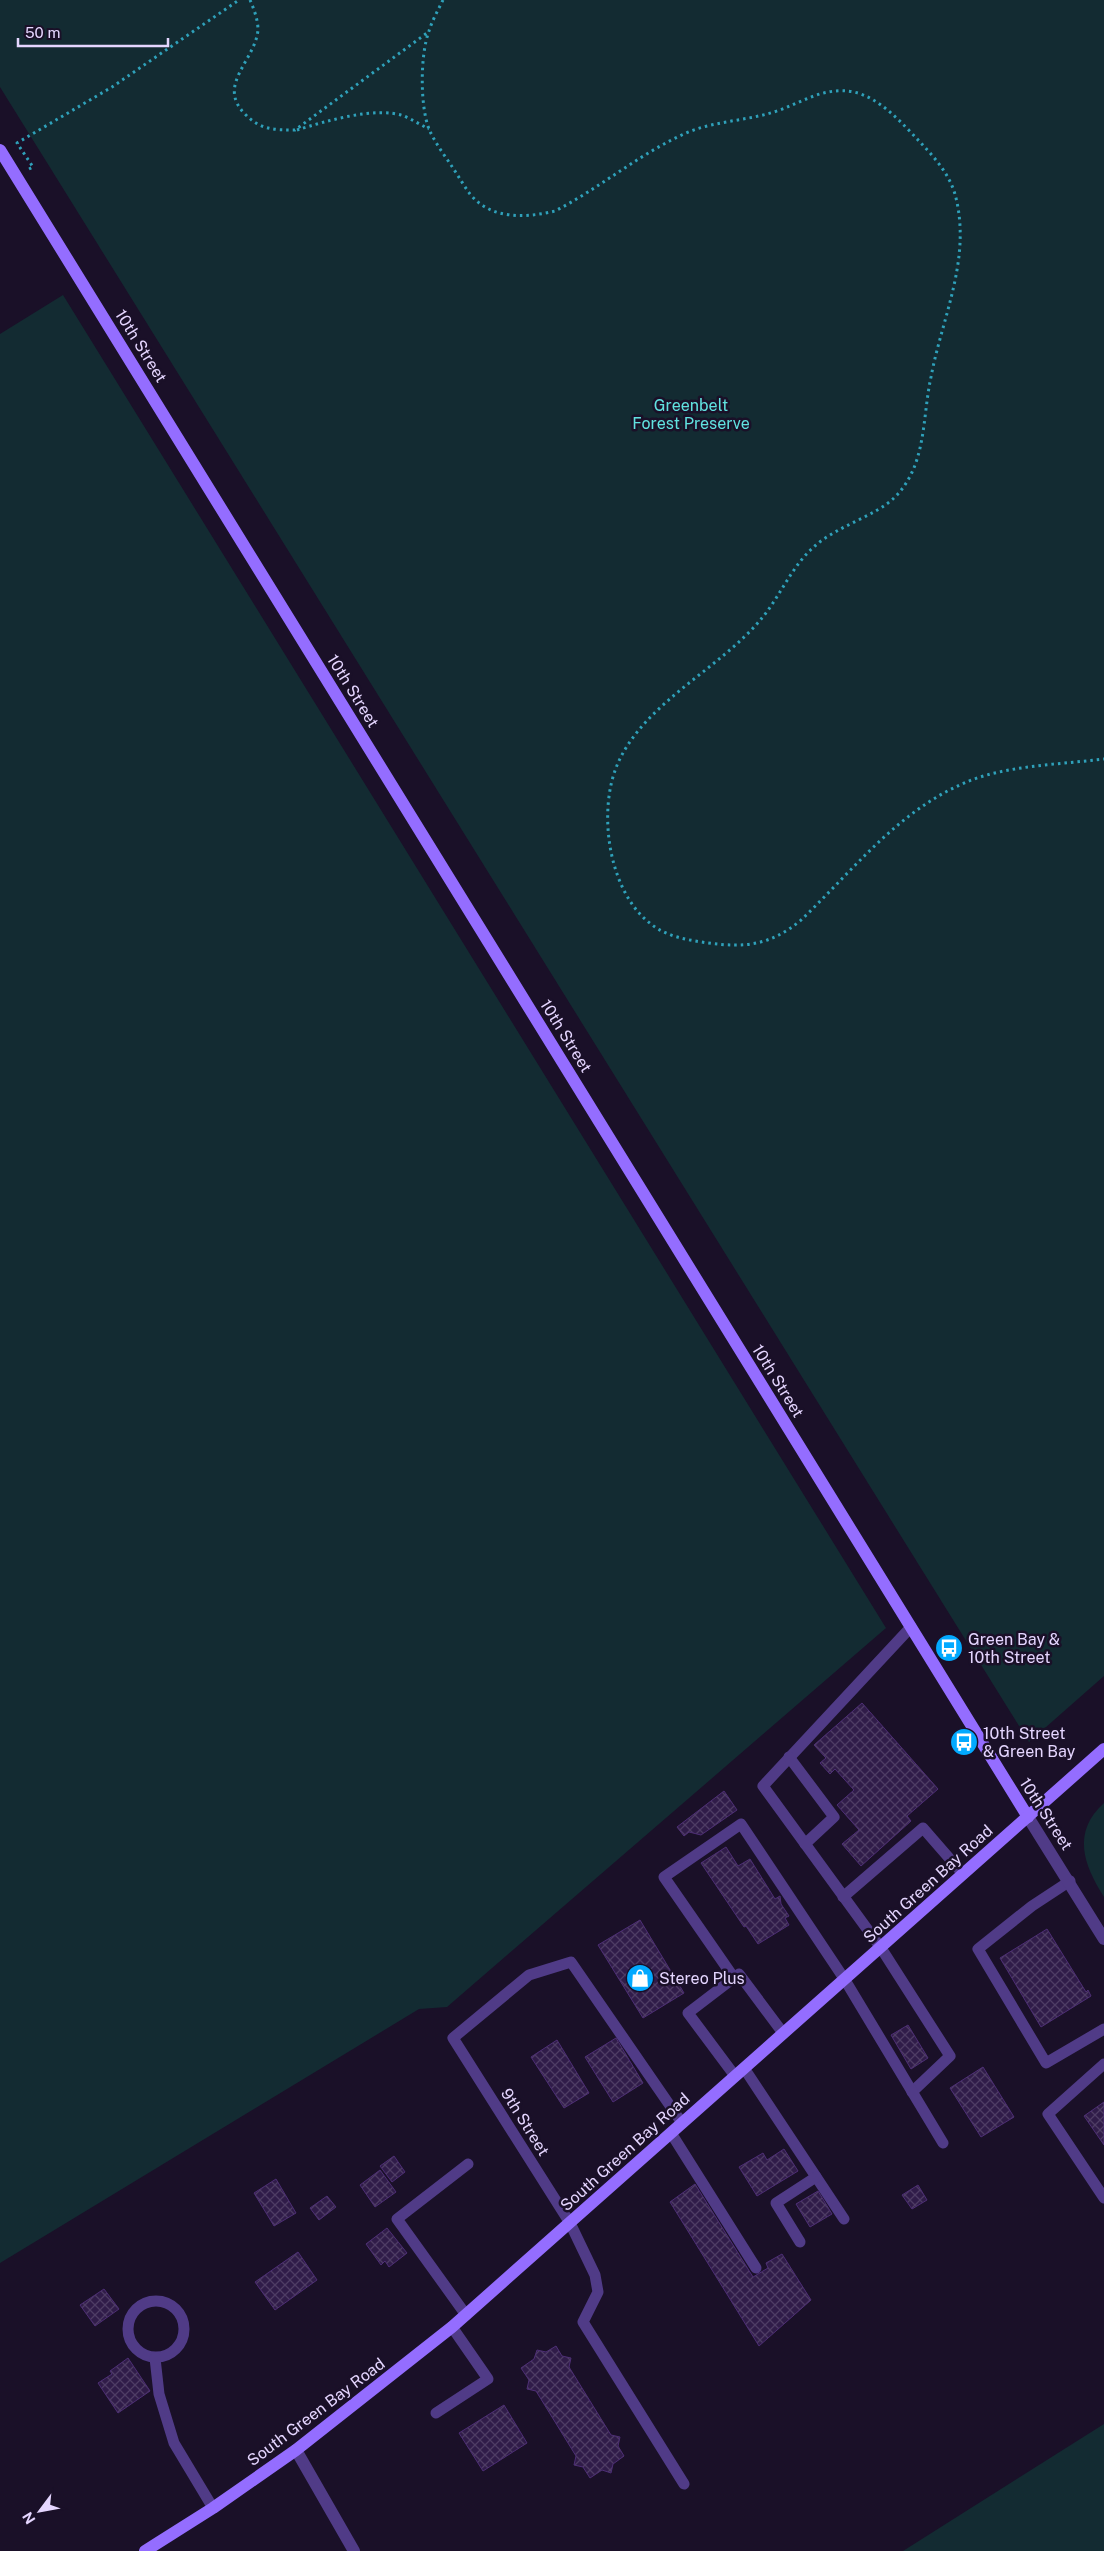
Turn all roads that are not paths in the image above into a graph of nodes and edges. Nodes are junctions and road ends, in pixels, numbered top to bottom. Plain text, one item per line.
1 (1, 154) edge
2 (911, 1627) junction
3 (1104, 1749) edge
4 (789, 1757) junction
5 (1028, 1817) junction
6 (805, 1844) junction
7 (963, 1874) junction
8 (1070, 1881) junction
9 (843, 1897) junction
10 (1104, 1939) edge
11 (881, 1948) junction
12 (734, 1978) junction
13 (845, 1980) junction
14 (1104, 2029) edge
15 (784, 2033) junction
16 (1104, 2064) edge
17 (740, 2072) junction
18 (912, 2092) junction
19 (682, 2123) junction
20 (671, 2133) junction
21 (943, 2143) dead end
22 (468, 2164) dead end
23 (816, 2177) junction
24 (1104, 2198) edge
25 (844, 2219) dead end
26 (570, 2223) junction
27 (800, 2242) dead end
28 (756, 2268) dead end
29 (466, 2315) junction
30 (452, 2327) junction
31 (155, 2358) junction
32 (436, 2413) dead end
33 (296, 2450) junction
34 (684, 2484) dead end
35 (213, 2508) junction
36 (145, 2551) edge
37 (354, 2551) edge

1 - 2 street, 10th Street
2 - 4 lane
2 - 5 street, 10th Street
3 - 5 street, South Green Bay Road
4 - 6 lane
4 - 6 lane
5 - 7 street, South Green Bay Road
5 - 8 street, 10th Street
6 - 9 lane
7 - 9 lane
7 - 11 street, South Green Bay Road
8 - 10 street, 10th Street
8 - 14 lane
9 - 11 lane
11 - 13 street, South Green Bay Road
11 - 18 lane
12 - 13 lane
12 - 15 lane
12 - 17 lane
13 - 15 street, South Green Bay Road
13 - 18 lane
15 - 17 street, South Green Bay Road
16 - 24 lane
17 - 19 street, South Green Bay Road
17 - 23 lane
18 - 21 lane
19 - 20 street, South Green Bay Road
19 - 26 lane, 9th Street
20 - 26 street, South Green Bay Road
20 - 28 lane
22 - 29 lane
23 - 25 lane
23 - 27 lane
26 - 29 street, South Green Bay Road
26 - 34 lane, 9th Street
29 - 30 street, South Green Bay Road
30 - 32 lane
30 - 33 street, South Green Bay Road
31 - 31 lane
31 - 35 lane
33 - 35 street, South Green Bay Road
33 - 37 street
35 - 36 street, South Green Bay Road

